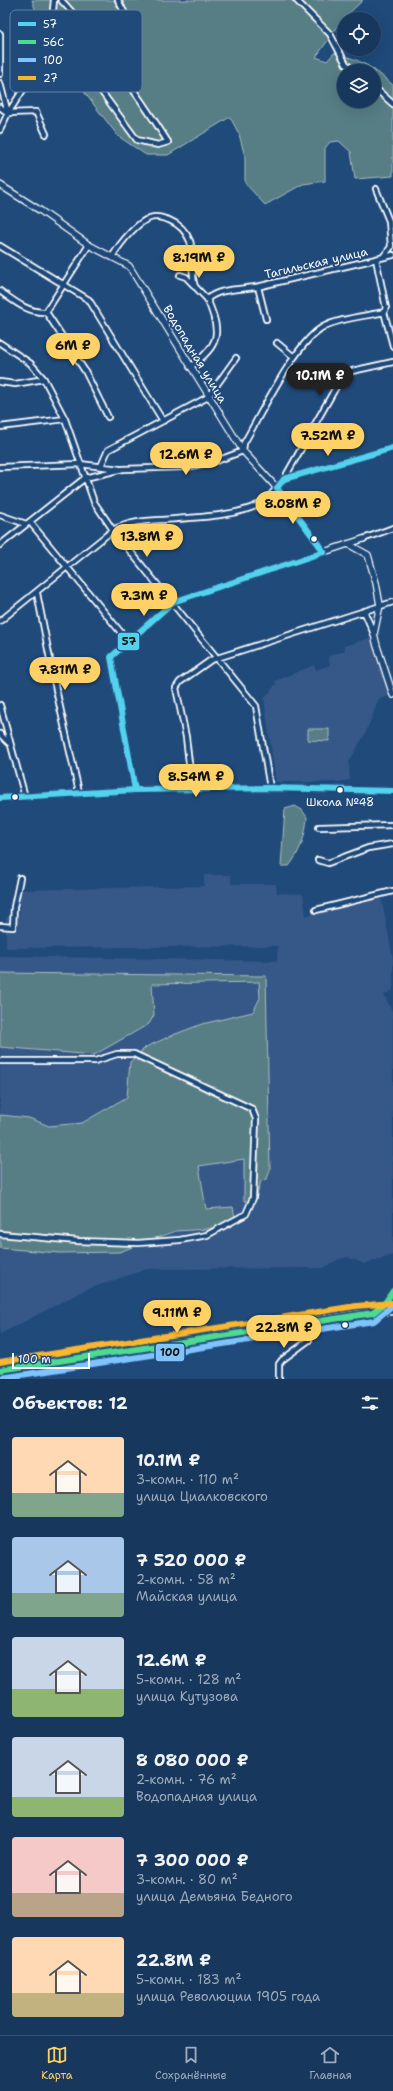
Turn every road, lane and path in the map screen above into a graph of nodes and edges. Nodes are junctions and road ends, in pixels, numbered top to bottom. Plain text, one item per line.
1 (54, 0) edge
2 (61, 0) edge
3 (118, 0) edge
4 (296, 0) edge
5 (53, 10) edge
6 (70, 10) edge
7 (123, 10) edge
8 (0, 34) edge
9 (1, 61) edge
10 (346, 64) edge
11 (0, 74) edge
12 (0, 83) edge
13 (22, 92) edge
14 (102, 92) edge
15 (137, 92) edge
16 (381, 94) edge
17 (393, 104) edge
18 (0, 107) edge
19 (8, 113) junction
20 (0, 130) edge
21 (46, 134) dead end
22 (0, 185) edge
23 (376, 189) dead end
24 (89, 244) junction
25 (0, 246) edge
26 (393, 255) edge
27 (112, 257) junction
28 (384, 258) junction
29 (376, 259) junction
30 (180, 275) dead end
31 (64, 284) junction
32 (195, 287) junction
33 (258, 287) junction
34 (0, 291) edge
35 (207, 299) junction
36 (46, 312) junction
37 (384, 312) junction
38 (266, 319) dead end
39 (0, 343) edge
40 (277, 343) dead end
41 (393, 346) edge
42 (294, 357) junction
43 (236, 358) dead end
44 (393, 362) edge
45 (190, 367) junction
46 (44, 379) junction
47 (0, 382) edge
48 (208, 397) junction
49 (108, 417) dead end
50 (65, 419) junction
51 (162, 422) junction
52 (0, 427) edge
53 (393, 448) edge
54 (243, 451) junction
55 (80, 464) junction
56 (101, 466) junction
57 (0, 467) edge
58 (123, 469) junction
59 (85, 478) junction
60 (284, 479) junction
61 (277, 488) junction
62 (0, 515) edge
63 (28, 523) junction
64 (393, 528) edge
65 (113, 530) junction
66 (363, 539) joint
67 (348, 544) junction
68 (0, 545) edge
69 (324, 552) junction
70 (67, 566) junction
71 (37, 593) junction
72 (173, 602) junction
73 (393, 602) edge
74 (380, 606) junction
75 (364, 611) junction
76 (0, 621) edge
77 (374, 634) junction
78 (128, 641) junction
79 (219, 658) junction
80 (392, 689) edge
81 (393, 695) edge
82 (0, 705) edge
83 (0, 734) edge
84 (10, 744) junction
85 (270, 788) junction
86 (192, 789) junction
87 (135, 790) junction
88 (393, 791) edge
89 (79, 792) junction
90 (25, 797) junction
91 (0, 798) edge
92 (393, 824) edge
93 (319, 827) dead end
94 (393, 844) edge
95 (318, 860) dead end
96 (20, 878) dead end
97 (393, 891) edge
98 (316, 910) dead end
99 (0, 926) edge
100 (0, 1061) edge
101 (0, 1234) edge
102 (393, 1291) edge
103 (385, 1303) junction
104 (391, 1311) edge
105 (373, 1313) junction
106 (308, 1322) junction
107 (0, 1370) edge
108 (280, 1379) edge

1 - 5 street
2 - 6 street
3 - 7 street
4 - 10 street
8 - 9 street
9 - 11 street
12 - 19 street
13 - 19 street
14 - 15 street
16 - 17 street
18 - 19 street
19 - 20 street
19 - 21 street
22 - 24 street, Водопадная улица
23 - 28 street
24 - 27 street, Водопадная улица
24 - 31 street
25 - 31 street
26 - 28 street, Тагильская улица
27 - 32 street
27 - 45 street, Водопадная улица
28 - 29 street, Тагильская улица
29 - 33 street, Тагильская улица
29 - 37 street
30 - 32 street
31 - 36 street
31 - 51 street
32 - 35 street
33 - 35 street, Тагильская улица
33 - 38 street
34 - 36 street
35 - 45 street
36 - 49 street
37 - 41 street
37 - 42 street
39 - 46 street
40 - 42 street
42 - 54 street
43 - 48 street
44 - 60 street
45 - 48 street, Водопадная улица
46 - 47 street
46 - 50 street
48 - 51 street
48 - 54 street, Водопадная улица
50 - 52 street
50 - 55 street
51 - 56 street
53 - 60 street
54 - 58 street
54 - 61 street, Водопадная улица
55 - 56 street
55 - 57 street
55 - 59 street
56 - 58 street
58 - 59 street
59 - 63 street
59 - 65 street
60 - 61 street
61 - 65 street
61 - 69 street, Водопадная улица
62 - 63 street
63 - 68 street
63 - 70 street
64 - 66 street
65 - 70 street
65 - 72 street
66 - 67 street
67 - 69 street
67 - 74 street
69 - 72 street
70 - 71 street
70 - 78 street
71 - 76 street
71 - 89 street
72 - 78 street
72 - 79 street
73 - 74 street
74 - 75 street
74 - 77 street
75 - 77 street
75 - 79 street
77 - 80 street
78 - 87 street
79 - 85 street
79 - 86 street
80 - 81 street
82 - 84 street
83 - 84 street
84 - 90 street
85 - 86 street
85 - 88 street
86 - 87 street
87 - 89 street
89 - 90 street
90 - 91 street
92 - 93 street
94 - 95 street
96 - 99 street
97 - 98 street
100 - 101 street
102 - 103 street
103 - 104 street
103 - 105 street
104 - 105 main road
105 - 106 main road
106 - 107 main road
106 - 108 street

